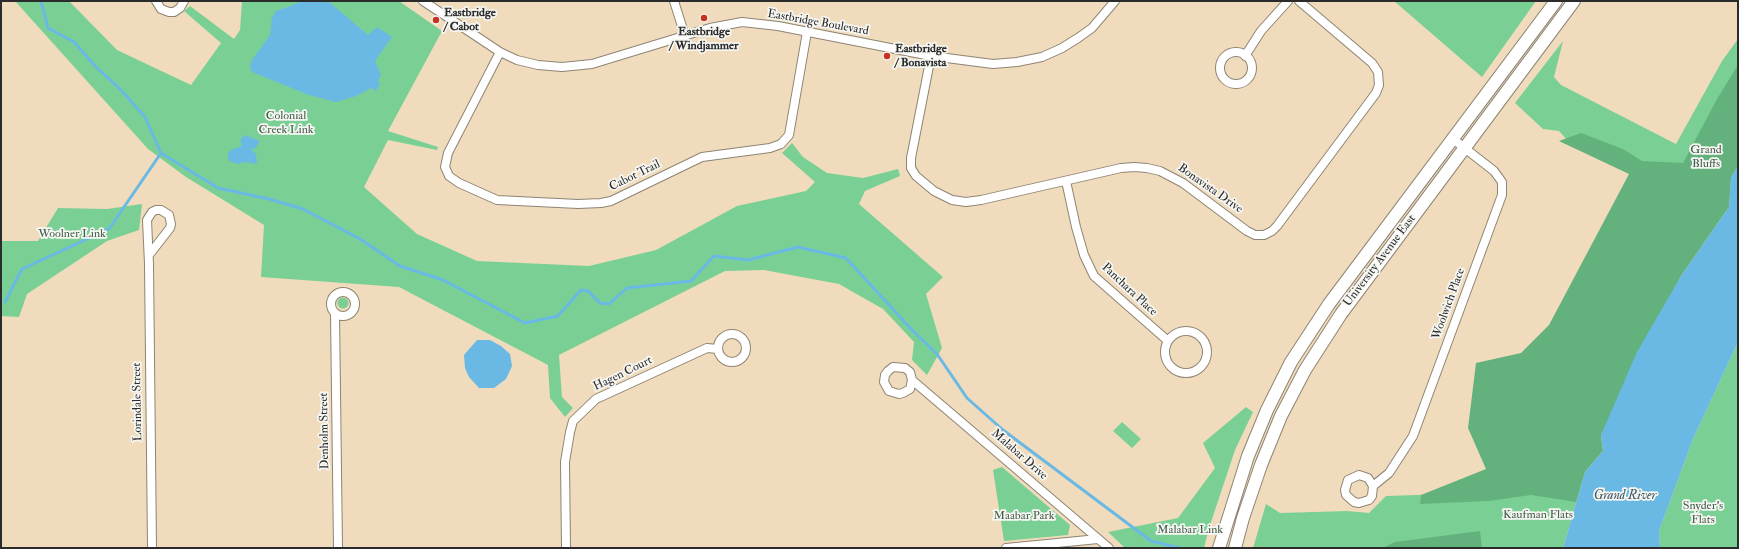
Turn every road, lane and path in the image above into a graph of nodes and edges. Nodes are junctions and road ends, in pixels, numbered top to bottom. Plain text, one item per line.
1 (156, 1) edge
2 (184, 1) edge
3 (423, 1) edge
4 (674, 1) edge
5 (1115, 1) edge
6 (1288, 1) edge
7 (1299, 1) edge
8 (1556, 1) edge
9 (1574, 1) edge
10 (807, 32) junction
11 (685, 36) junction
12 (500, 52) junction
13 (931, 56) junction
14 (1246, 56) dead end
15 (1453, 139) junction
16 (1465, 147) junction
17 (1066, 181) junction
18 (149, 256) junction
19 (336, 314) dead end
20 (1168, 341) junction
21 (718, 349) dead end
22 (912, 380) dead end
23 (1373, 486) dead end
24 (1098, 539) junction
25 (152, 548) edge
26 (338, 548) edge
27 (566, 548) edge
28 (1006, 548) edge
29 (1109, 548) edge
30 (1219, 548) edge
31 (1235, 548) edge

1 - 2 street
3 - 12 street, Eastbridge Boulevard
4 - 11 street
5 - 13 street, Eastbridge Boulevard
6 - 14 street
7 - 17 street, Bonavista Drive
8 - 15 main road, University Avenue East
9 - 16 main road, University Avenue East
10 - 11 street, Eastbridge Boulevard
10 - 12 street, Cabot Trail
10 - 13 street, Eastbridge Boulevard
11 - 12 street, Eastbridge Boulevard
13 - 17 street, Bonavista Drive
15 - 16 street, Woolwich Place
15 - 30 main road, University Avenue East
16 - 23 street, Woolwich Place
16 - 31 main road, University Avenue East
17 - 20 street, Panchara Place
18 - 18 street, Lorindale Street
18 - 25 street, Lorindale Street
19 - 26 street, Denholm Street
20 - 20 street
21 - 27 street, Hagen Court
22 - 24 street, Malabar Drive
24 - 28 street
24 - 29 street, Malabar Drive

